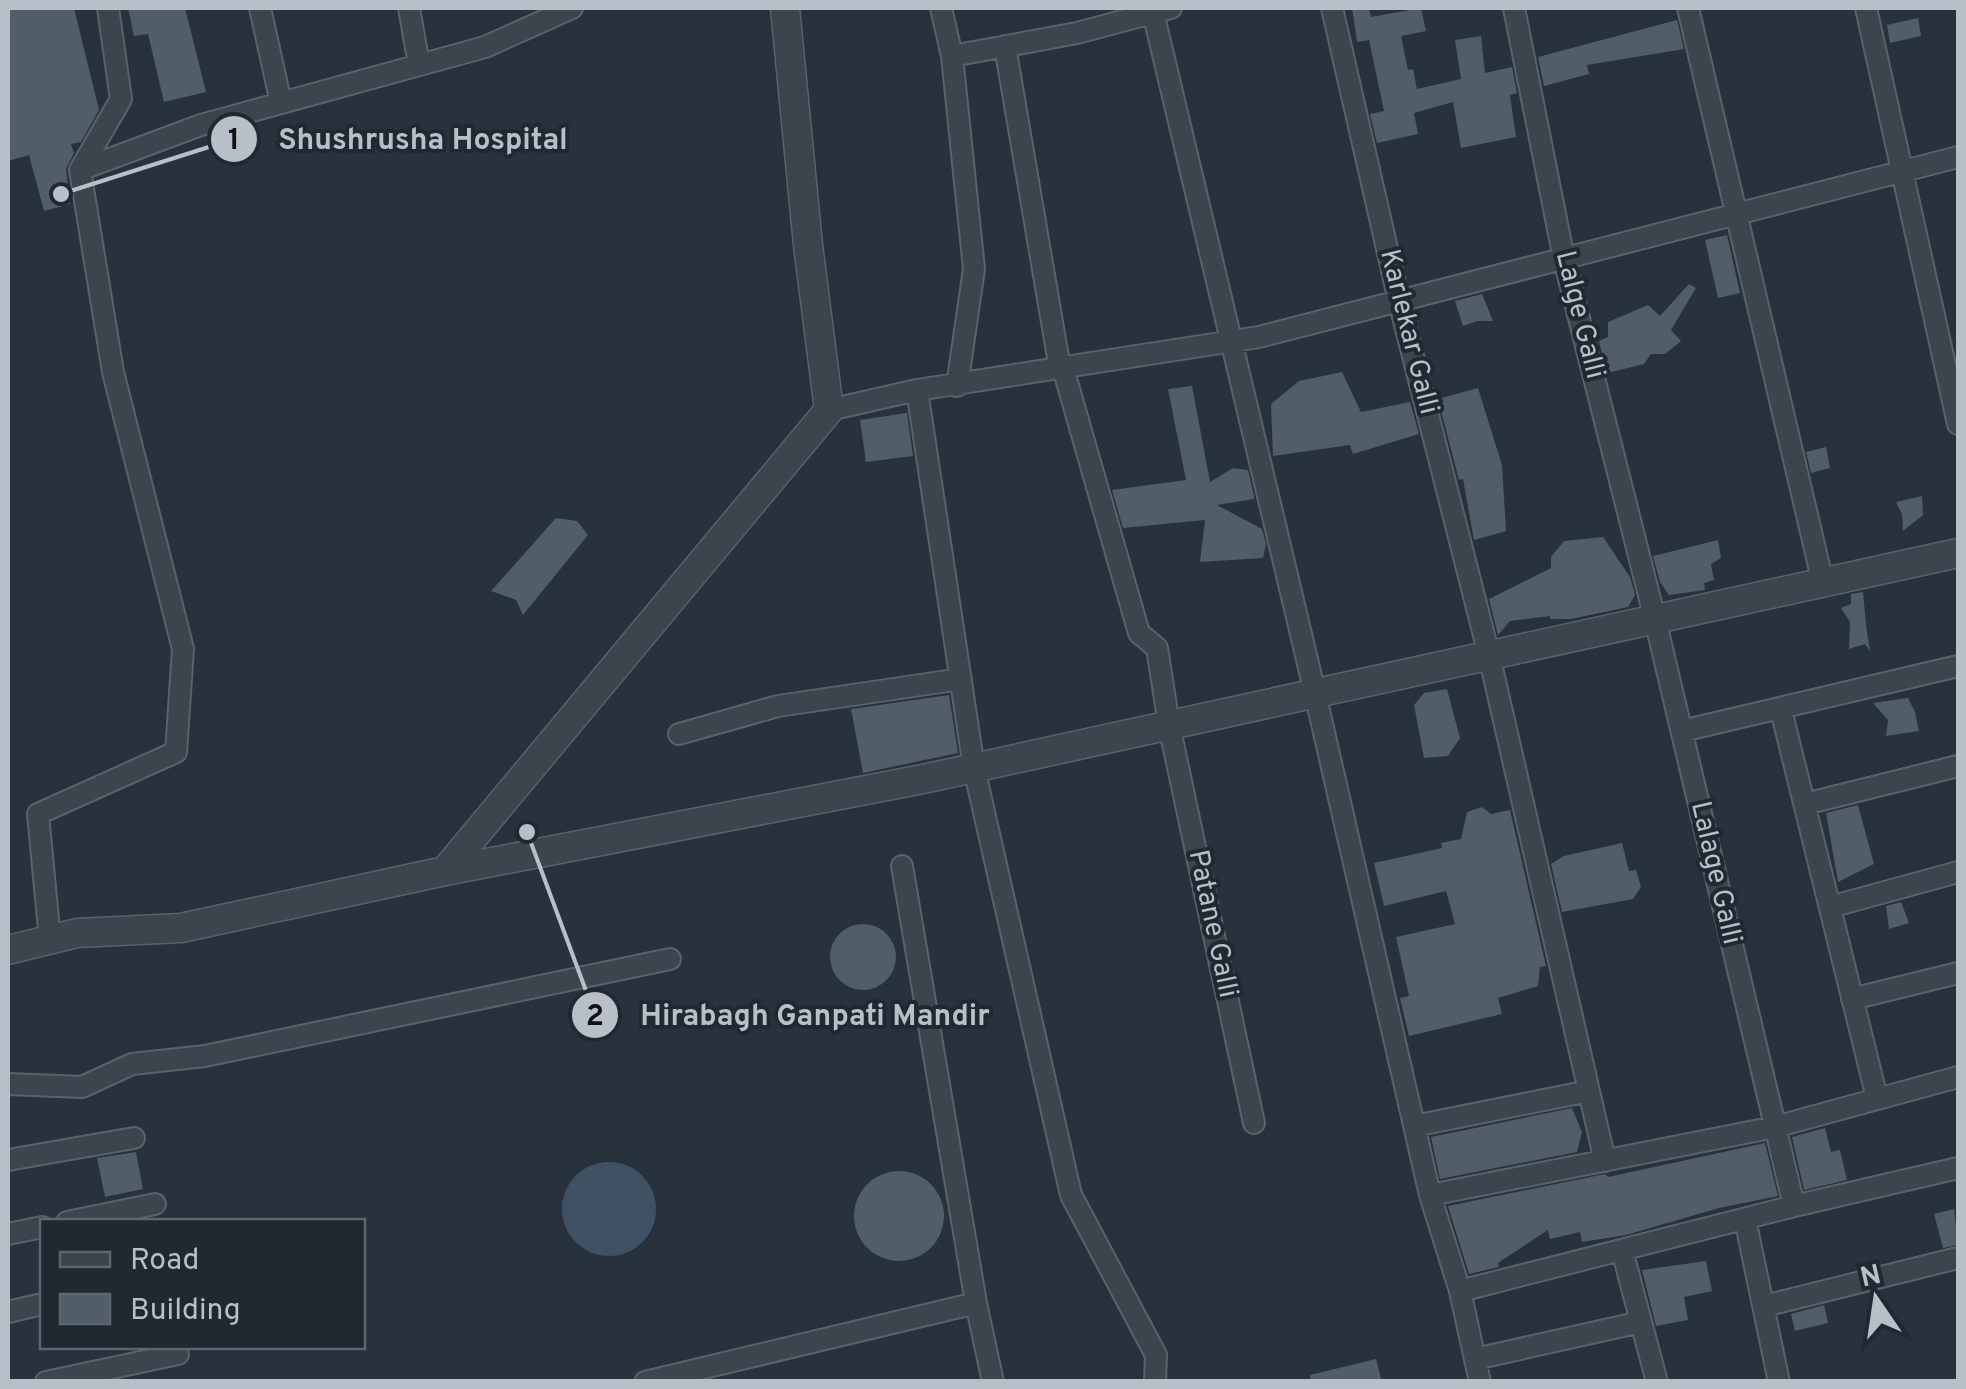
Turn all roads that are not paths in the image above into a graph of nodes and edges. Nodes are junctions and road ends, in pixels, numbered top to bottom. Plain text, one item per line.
1 (108, 8) edge
2 (260, 8) edge
3 (408, 8) edge
4 (572, 8) edge
5 (785, 8) edge
6 (941, 8) edge
7 (1332, 8) edge
8 (1514, 8) edge
9 (1688, 8) edge
10 (1866, 8) edge
11 (1159, 9) edge
12 (1005, 46) junction
13 (952, 56) junction
14 (418, 65) junction
15 (280, 103) junction
16 (1958, 157) edge
17 (80, 170) junction
18 (1903, 172) junction
19 (1737, 216) junction
20 (1564, 259) junction
21 (1399, 301) junction
22 (1232, 341) junction
23 (1062, 369) junction
24 (957, 386) junction
25 (917, 390) junction
26 (830, 410) junction
27 (1958, 424) edge
28 (1958, 553) edge
29 (1822, 583) junction
30 (1655, 620) junction
31 (1489, 656) junction
32 (1958, 666) edge
33 (961, 679) junction
34 (1316, 693) junction
35 (1782, 710) junction
36 (1169, 725) junction
37 (1682, 731) junction
38 (679, 734) dead end
39 (1958, 766) edge
40 (974, 768) junction
41 (1805, 804) junction
42 (902, 866) dead end
43 (444, 871) junction
44 (1958, 872) edge
45 (1830, 906) junction
46 (50, 940) junction
47 (8, 950) edge
48 (670, 959) dead end
49 (1958, 974) edge
50 (1852, 999) junction
51 (1958, 1077) edge
52 (8, 1084) edge
53 (1589, 1091) junction
54 (1877, 1098) junction
55 (1254, 1123) dead end
56 (1414, 1126) junction
57 (1775, 1127) junction
58 (134, 1138) dead end
59 (8, 1160) edge
60 (1605, 1161) junction
61 (1958, 1168) edge
62 (1430, 1195) junction
63 (155, 1204) dead end
64 (1794, 1206) junction
65 (1745, 1218) junction
66 (82, 1219) edge
67 (40, 1226) edge
68 (8, 1234) edge
69 (1622, 1250) junction
70 (1958, 1258) edge
71 (1460, 1292) junction
72 (976, 1303) junction
73 (40, 1304) edge
74 (1764, 1306) junction
75 (8, 1312) edge
76 (1641, 1322) junction
77 (178, 1354) dead end
78 (1475, 1359) junction
79 (46, 1382) edge
80 (645, 1382) edge
81 (993, 1382) edge
82 (1155, 1382) edge
83 (1480, 1382) edge
84 (1658, 1382) edge
85 (1780, 1382) edge

1 - 17 street
2 - 15 street
3 - 14 street
4 - 14 street
5 - 26 street
6 - 13 street
7 - 21 street, Karlekar Galli
8 - 20 street, Lalge Galli
9 - 19 street
10 - 18 street
11 - 12 street
11 - 22 street
12 - 13 street
12 - 23 street, Patane Galli
13 - 24 street
14 - 15 street
15 - 17 street
16 - 18 street
17 - 46 street
18 - 19 street
18 - 27 street
19 - 20 street
19 - 29 street
20 - 21 street
20 - 30 street, Lalge Galli
21 - 22 street
21 - 31 street, Karlekar Galli
22 - 23 street
22 - 34 street
23 - 24 street
23 - 36 street, Patane Galli
24 - 25 street
25 - 26 street
25 - 33 street
26 - 43 street
28 - 29 street
29 - 30 street
30 - 31 street
30 - 37 street, Lalage Galli
31 - 34 street
31 - 53 street, Karlekar Galli
32 - 35 street
33 - 38 street
33 - 40 street
34 - 36 street
34 - 56 street
35 - 37 street
35 - 41 street
36 - 40 street
36 - 55 street, Patane Galli
37 - 57 street, Lalage Galli
39 - 41 street
40 - 43 street
40 - 82 street
41 - 45 street
42 - 72 street
43 - 46 street
44 - 45 street
45 - 50 street
46 - 47 street
48 - 52 street
49 - 50 street
50 - 54 street
51 - 54 street
53 - 56 street
53 - 60 street, Karlekar Galli
54 - 57 street
56 - 62 street
57 - 60 street
57 - 64 street, Lalage Galli
58 - 59 street
60 - 62 street
61 - 64 street
62 - 71 street
63 - 66 street
64 - 65 street
65 - 69 street
65 - 74 street
67 - 68 street
69 - 71 street
69 - 76 street
70 - 74 street
71 - 78 street
72 - 80 street
72 - 81 street
73 - 75 street
74 - 85 street
76 - 78 street
76 - 84 street
77 - 79 street
78 - 83 street

